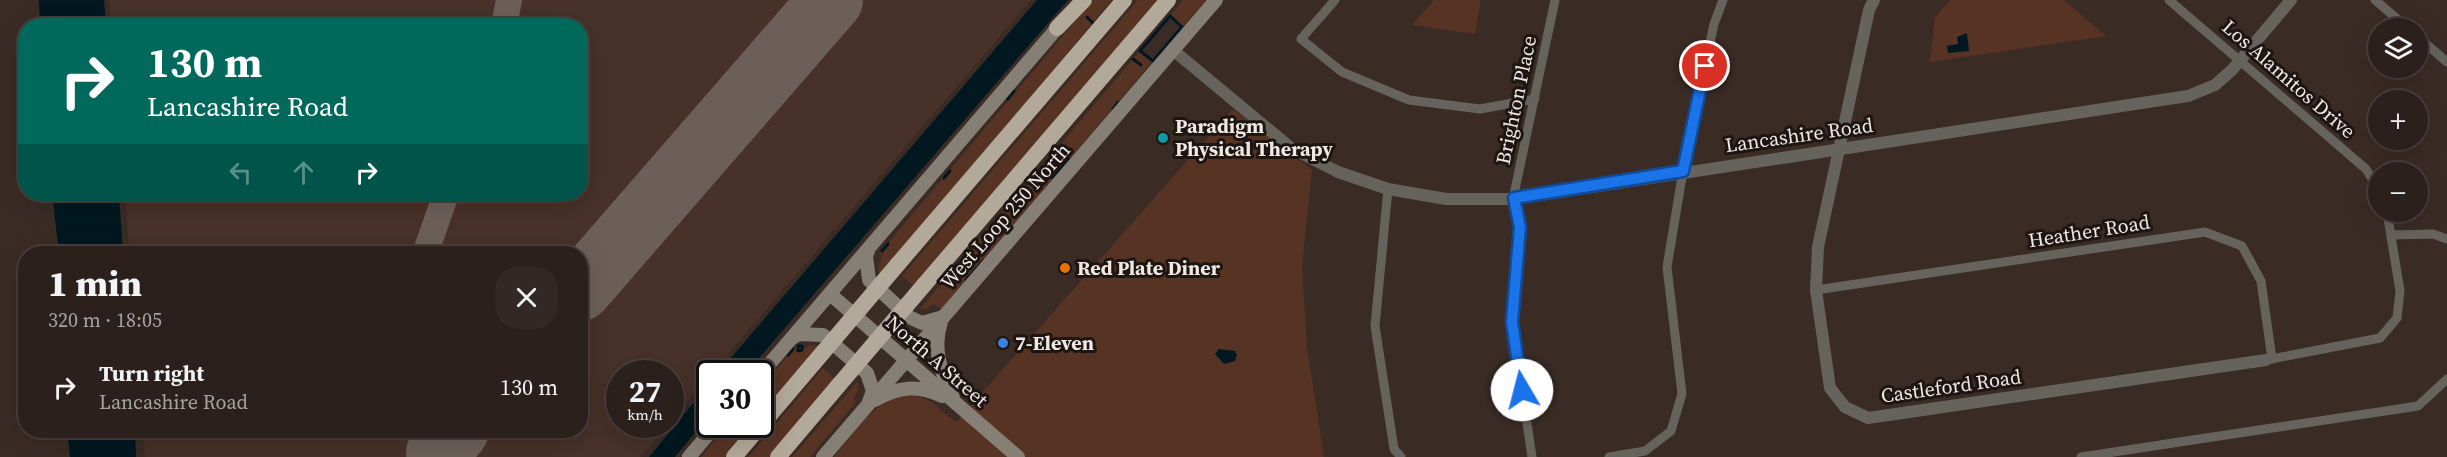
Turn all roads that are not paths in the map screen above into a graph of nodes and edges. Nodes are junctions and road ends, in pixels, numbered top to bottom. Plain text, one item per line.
1 (1083, 0) edge
2 (1124, 0) edge
3 (1168, 0) edge
4 (1216, 0) edge
5 (1335, 0) edge
6 (1556, 0) edge
7 (1723, 0) edge
8 (1874, 0) edge
9 (2169, 0) edge
10 (2291, 0) edge
11 (2375, 0) edge
12 (2396, 18) edge
13 (1058, 28) joint
14 (2428, 46) edge
15 (1173, 50) junction
16 (2240, 60) junction
17 (2447, 62) edge
18 (1535, 99) junction
19 (1838, 148) junction
20 (1683, 171) junction
21 (2368, 172) edge
22 (1388, 189) junction
23 (1514, 198) junction
24 (2389, 222) edge
25 (2392, 235) junction
26 (2447, 238) edge
27 (868, 251) junction
28 (1816, 290) junction
29 (830, 294) junction
30 (943, 317) junction
31 (794, 337) junction
32 (2269, 359) junction
33 (773, 360) edge
34 (906, 360) junction
35 (2447, 379) edge
36 (955, 402) junction
37 (868, 404) junction
38 (705, 438) edge
39 (689, 457) edge
40 (734, 457) edge
41 (778, 457) edge
42 (823, 457) edge
43 (1018, 457) edge
44 (1401, 457) edge
45 (1532, 457) edge
46 (1609, 457) edge
47 (2081, 457) edge

1 - 13 highway
2 - 40 highway, bridge
3 - 41 highway, bridge
4 - 15 main road, West Loop 250 North
5 - 18 street
6 - 18 street, Brighton Place
7 - 20 street
8 - 19 street, Castleford Road
9 - 16 street, Los Alamitos Drive
10 - 16 street, Lancashire Road
11 - 12 street
13 - 27 main road
14 - 17 street
15 - 22 street, Lancashire Road
15 - 30 main road, West Loop 250 North
16 - 19 street, Lancashire Road
16 - 21 street, Los Alamitos Drive
18 - 23 street, Brighton Place
19 - 20 street, Lancashire Road
19 - 28 street, Castleford Road
20 - 23 street, Lancashire Road
20 - 46 street
22 - 23 street, Lancashire Road
22 - 44 street
23 - 45 street, Brighton Place
24 - 25 street
25 - 26 street
25 - 32 street, Castleford Road
27 - 29 main road
27 - 30 main road
28 - 32 street, Heather Road
28 - 32 street, Castleford Road
29 - 31 main road
29 - 34 main road, North A Street
30 - 34 main road, West Loop 250 North
30 - 36 main road
31 - 33 main road
31 - 37 main road
34 - 36 main road, North A Street
34 - 37 main road, West Loop 250 North
35 - 47 street
36 - 37 main road
36 - 43 main road, North A Street
37 - 42 main road, West Loop 250 North
38 - 39 main road

